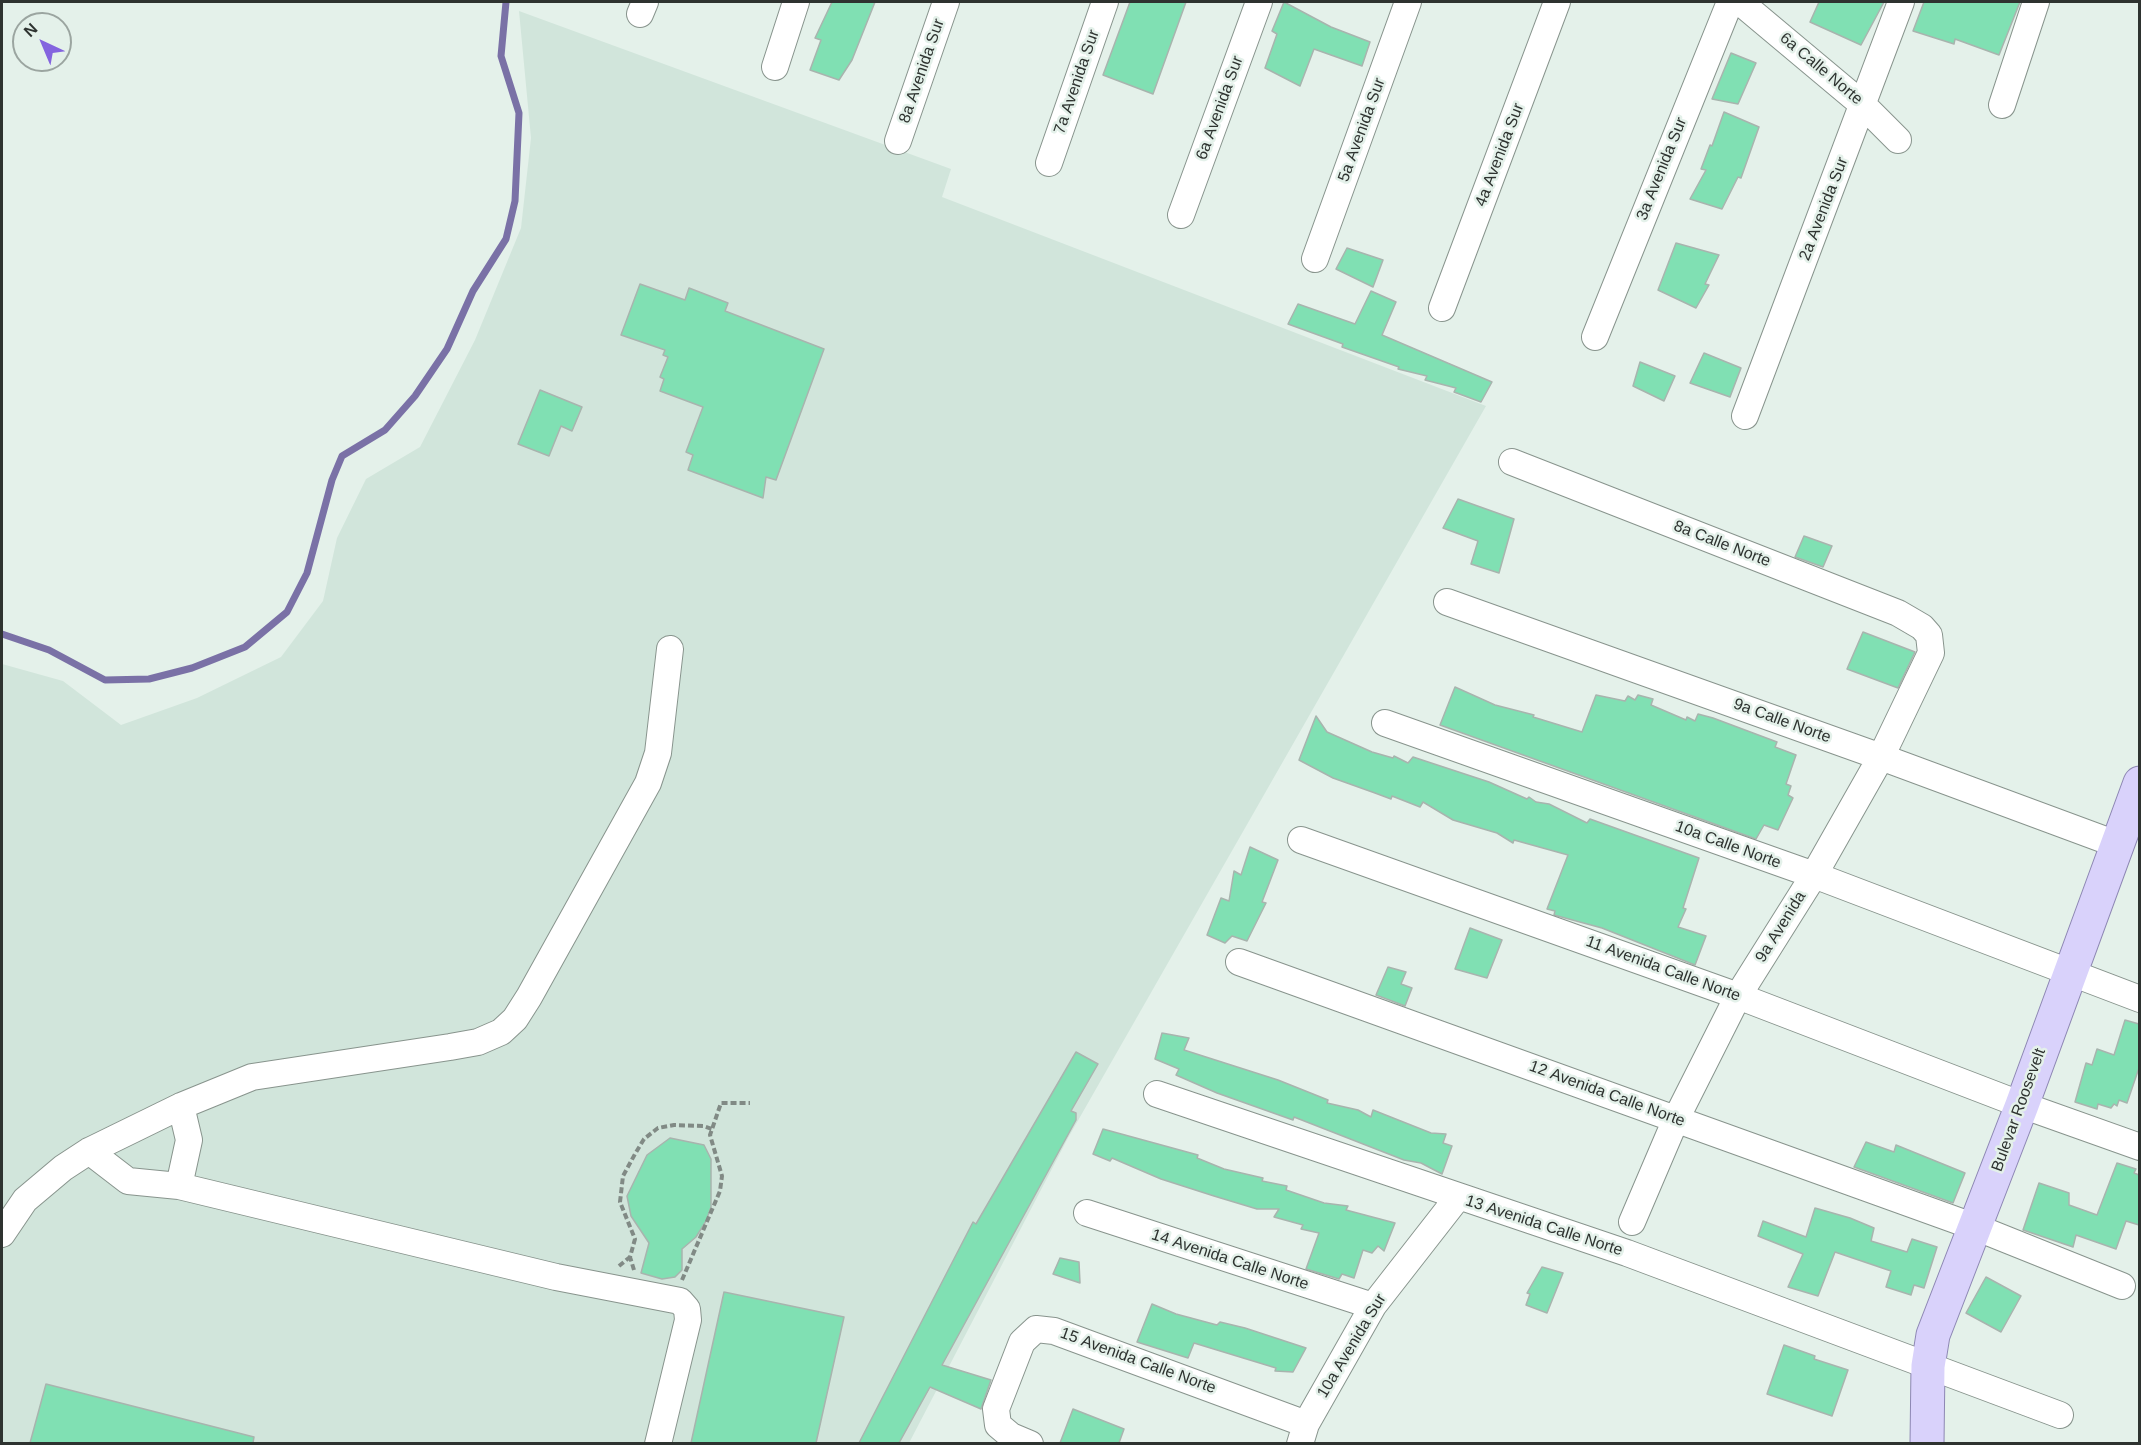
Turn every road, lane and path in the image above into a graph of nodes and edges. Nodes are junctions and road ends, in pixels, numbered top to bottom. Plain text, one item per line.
1 (796, 2) edge
2 (946, 2) edge
3 (1105, 2) edge
4 (1259, 2) edge
5 (1408, 2) edge
6 (1557, 2) edge
7 (1730, 2) edge
8 (1740, 2) edge
9 (1900, 2) edge
10 (2037, 2) edge
11 (775, 67) dead end
12 (1863, 105) junction
13 (2002, 105) dead end
14 (1898, 140) dead end
15 (898, 141) dead end
16 (1049, 163) dead end
17 (1181, 215) dead end
18 (1315, 259) dead end
19 (1442, 308) dead end
20 (1595, 337) dead end
21 (1745, 416) dead end
22 (1512, 462) dead end
23 (1447, 602) dead end
24 (1929, 635) joint
25 (670, 649) dead end
26 (1385, 723) dead end
27 (1881, 757) junction
28 (2139, 783) edge
29 (1301, 840) dead end
30 (2116, 844) junction
31 (1814, 875) junction
32 (1239, 962) dead end
33 (2069, 971) junction
34 (1738, 996) junction
35 (2139, 999) edge
36 (1157, 1094) dead end
37 (750, 1103) dead end
38 (2022, 1105) junction
39 (181, 1106) junction
40 (1677, 1119) junction
41 (712, 1129) junction
42 (2139, 1147) edge
43 (89, 1151) junction
44 (179, 1186) junction
45 (1458, 1197) junction
46 (1088, 1213) dead end
47 (1632, 1222) dead end
48 (1975, 1227) junction
49 (2, 1234) edge
50 (630, 1257) dead end
51 (2122, 1286) dead end
52 (677, 1287) dead end
53 (1373, 1306) junction
54 (1928, 1366) junction
55 (2060, 1415) dead end
56 (1303, 1434) edge
57 (658, 1443) edge
58 (1030, 1443) edge
59 (1926, 1443) edge

1 - 11 street
2 - 15 street, 8a Avenida Sur
3 - 16 street, 7a Avenida Sur
4 - 17 street, 6a Avenida Sur
5 - 18 street, 5a Avenida Sur
6 - 19 street, 4a Avenida Sur
7 - 20 street, 3a Avenida Sur
8 - 12 street, 6a Calle Norte
9 - 12 street, 2a Avenida Sur
10 - 13 street
12 - 14 street, 6a Calle Norte
12 - 21 street, 2a Avenida Sur
22 - 24 street, 8a Calle Norte
23 - 27 street, 9a Calle Norte
24 - 27 street, 9a Avenida
25 - 39 street
26 - 31 street, 10a Calle Norte
27 - 30 street, 9a Calle Norte
27 - 31 street, 9a Avenida
28 - 30 main road, Bulevar Roosevelt
29 - 34 street, 11 Avenida Calle Norte
30 - 33 main road, Bulevar Roosevelt
31 - 33 street, 10a Calle Norte
31 - 34 street, 9a Avenida
32 - 40 street, 12 Avenida Calle Norte
33 - 35 street, 10a Calle Norte
33 - 38 main road, Bulevar Roosevelt
34 - 38 street, 11 Avenida Calle Norte
34 - 40 street, 9a Avenida
36 - 45 street, 13 Avenida Calle Norte
37 - 41 path
38 - 42 street, 11 Avenida Calle Norte
38 - 48 main road, Bulevar Roosevelt
39 - 43 street
39 - 44 street
40 - 47 street, 9a Avenida
40 - 48 street, 12 Avenida Calle Norte
41 - 50 path
41 - 52 path
43 - 44 street
43 - 49 street
44 - 57 street
45 - 53 street, 10a Avenida Sur
45 - 54 street, 13 Avenida Calle Norte
46 - 53 street, 14 Avenida Calle Norte
48 - 51 street, 12 Avenida Calle Norte
48 - 54 main road, Bulevar Roosevelt
53 - 56 street, 10a Avenida Sur
54 - 55 street, 13 Avenida Calle Norte
54 - 59 main road, Bulevar Roosevelt
56 - 58 street, 15 Avenida Calle Norte

